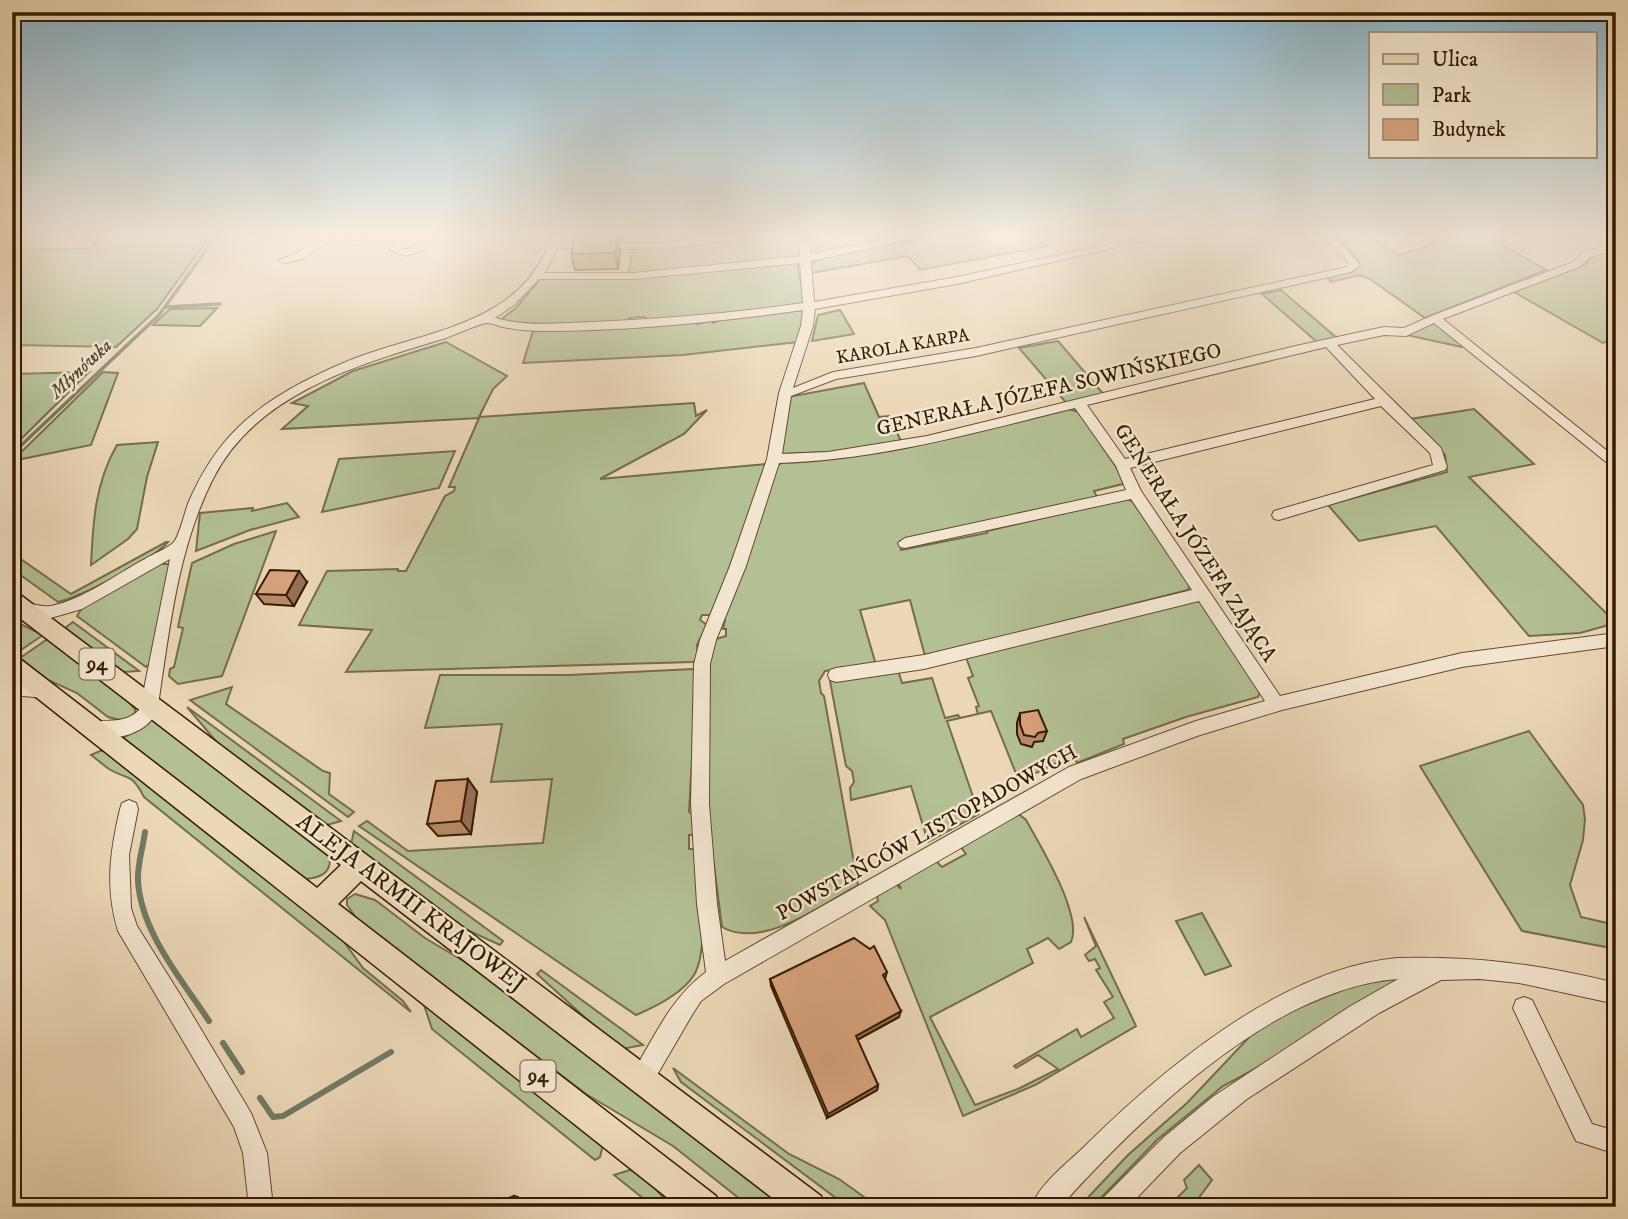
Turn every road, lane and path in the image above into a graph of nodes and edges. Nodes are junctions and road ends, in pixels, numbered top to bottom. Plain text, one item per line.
1 (521, 292) edge
2 (807, 292) edge
3 (894, 292) edge
4 (1243, 292) edge
5 (1503, 292) edge
6 (809, 307) junction
7 (1434, 318) junction
8 (487, 319) junction
9 (1331, 344) junction
10 (785, 393) junction
11 (1384, 401) junction
12 (1079, 404) junction
13 (1616, 447) edge
14 (1596, 452) junction
15 (774, 459) junction
16 (1122, 465) junction
17 (1616, 465) edge
18 (1135, 493) junction
19 (1279, 515) dead end
20 (905, 542) dead end
21 (181, 545) junction
22 (1202, 594) junction
23 (19, 604) edge
24 (1616, 639) edge
25 (12, 666) edge
26 (836, 674) dead end
27 (12, 688) edge
28 (46, 691) junction
29 (149, 704) junction
30 (1276, 704) junction
31 (95, 729) junction
32 (129, 809) dead end
33 (360, 864) junction
34 (319, 905) junction
35 (1441, 970) junction
36 (717, 977) junction
37 (1616, 994) edge
38 (1524, 1008) dead end
39 (642, 1079) junction
40 (1616, 1143) edge
41 (261, 1207) edge
42 (705, 1207) edge
43 (810, 1207) edge
44 (1043, 1207) edge
45 (1112, 1207) edge

1 - 8 street
2 - 6 street
3 - 6 street
4 - 10 street, KAROLA KARPA
5 - 7 street, GENERAŁA JÓZEFA SOWIŃSKIEGO
6 - 8 street
6 - 10 street
7 - 9 street, GENERAŁA JÓZEFA SOWIŃSKIEGO
7 - 14 street
8 - 21 street
9 - 11 street
9 - 12 street, GENERAŁA JÓZEFA SOWIŃSKIEGO
10 - 15 street
11 - 16 street
11 - 19 street
12 - 15 street, GENERAŁA JÓZEFA SOWIŃSKIEGO
12 - 16 street, GENERAŁA JÓZEFA ZAJĄCA
13 - 14 street
14 - 17 street
15 - 36 street
16 - 18 street, GENERAŁA JÓZEFA ZAJĄCA
18 - 20 street
18 - 22 street, GENERAŁA JÓZEFA ZAJĄCA
21 - 23 street
21 - 29 street
22 - 26 street
22 - 30 street, GENERAŁA JÓZEFA ZAJĄCA
23 - 29 main road, ALEJA ARMII KRAJOWEJ / 94
24 - 30 street, POWSTAŃCÓW LISTOPADOWYCH
25 - 28 main road, 94
27 - 28 street
28 - 31 main road, 94
29 - 31 street
29 - 33 main road, ALEJA ARMII KRAJOWEJ / 94
30 - 36 street, POWSTAŃCÓW LISTOPADOWYCH
31 - 34 main road, 94
32 - 41 street
33 - 34 main road
33 - 39 main road, ALEJA ARMII KRAJOWEJ / 94
34 - 42 main road, 94
35 - 37 street
35 - 44 street
35 - 45 street
36 - 39 street, POWSTAŃCÓW LISTOPADOWYCH
38 - 40 street
39 - 43 main road, ALEJA ARMII KRAJOWEJ / 94

